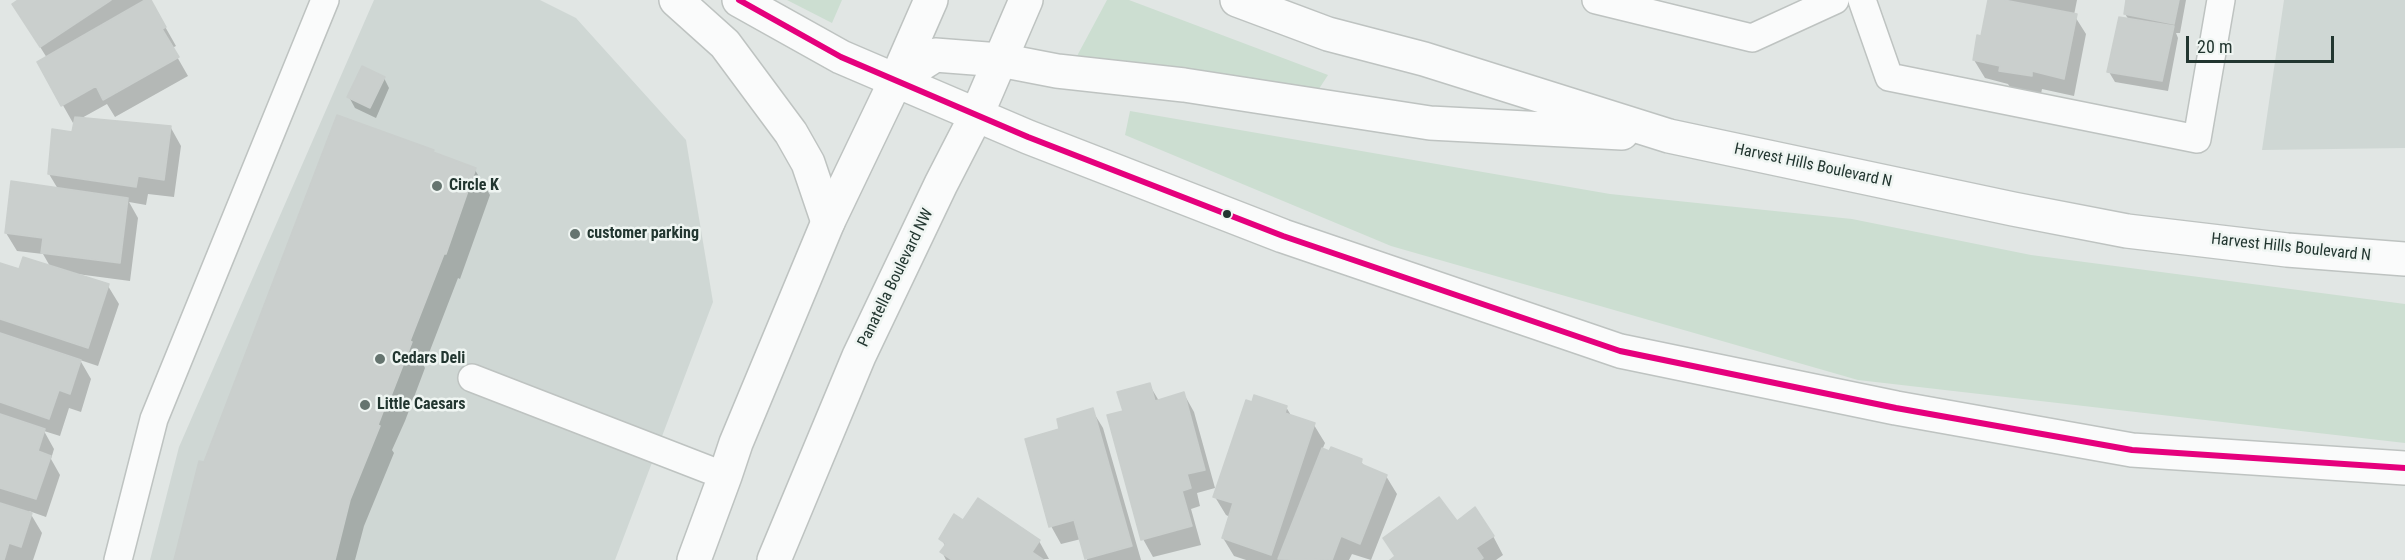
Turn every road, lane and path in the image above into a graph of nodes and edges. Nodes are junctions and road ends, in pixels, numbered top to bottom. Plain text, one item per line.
1 (325, 0) edge
2 (676, 0) edge
3 (739, 0) edge
4 (931, 0) edge
5 (1026, 0) edge
6 (1237, 0) edge
7 (1294, 0) edge
8 (1596, 0) edge
9 (1835, 0) edge
10 (1862, 0) edge
11 (2221, 0) edge
12 (1328, 34) junction
13 (1000, 60) junction
14 (896, 80) junction
15 (977, 114) junction
16 (1669, 136) junction
17 (828, 222) junction
18 (2405, 259) edge
19 (472, 378) dead end
20 (2405, 468) edge
21 (725, 476) junction
22 (117, 560) edge
23 (694, 560) edge
24 (774, 560) edge

1 - 22 lane
2 - 17 main road
3 - 14 main road
4 - 14 main road
5 - 13 main road, Panatella Boulevard NW
6 - 12 main road, Harvest Hills Boulevard N
7 - 12 main road
8 - 9 lane
10 - 11 lane
12 - 16 main road, Harvest Hills Boulevard N
13 - 14 main road
13 - 15 main road, Panatella Boulevard NW
13 - 16 main road
14 - 15 main road
14 - 17 main road
15 - 20 main road
15 - 24 main road, Panatella Boulevard NW
16 - 18 main road, Harvest Hills Boulevard N
17 - 21 main road
19 - 21 lane
21 - 23 main road

